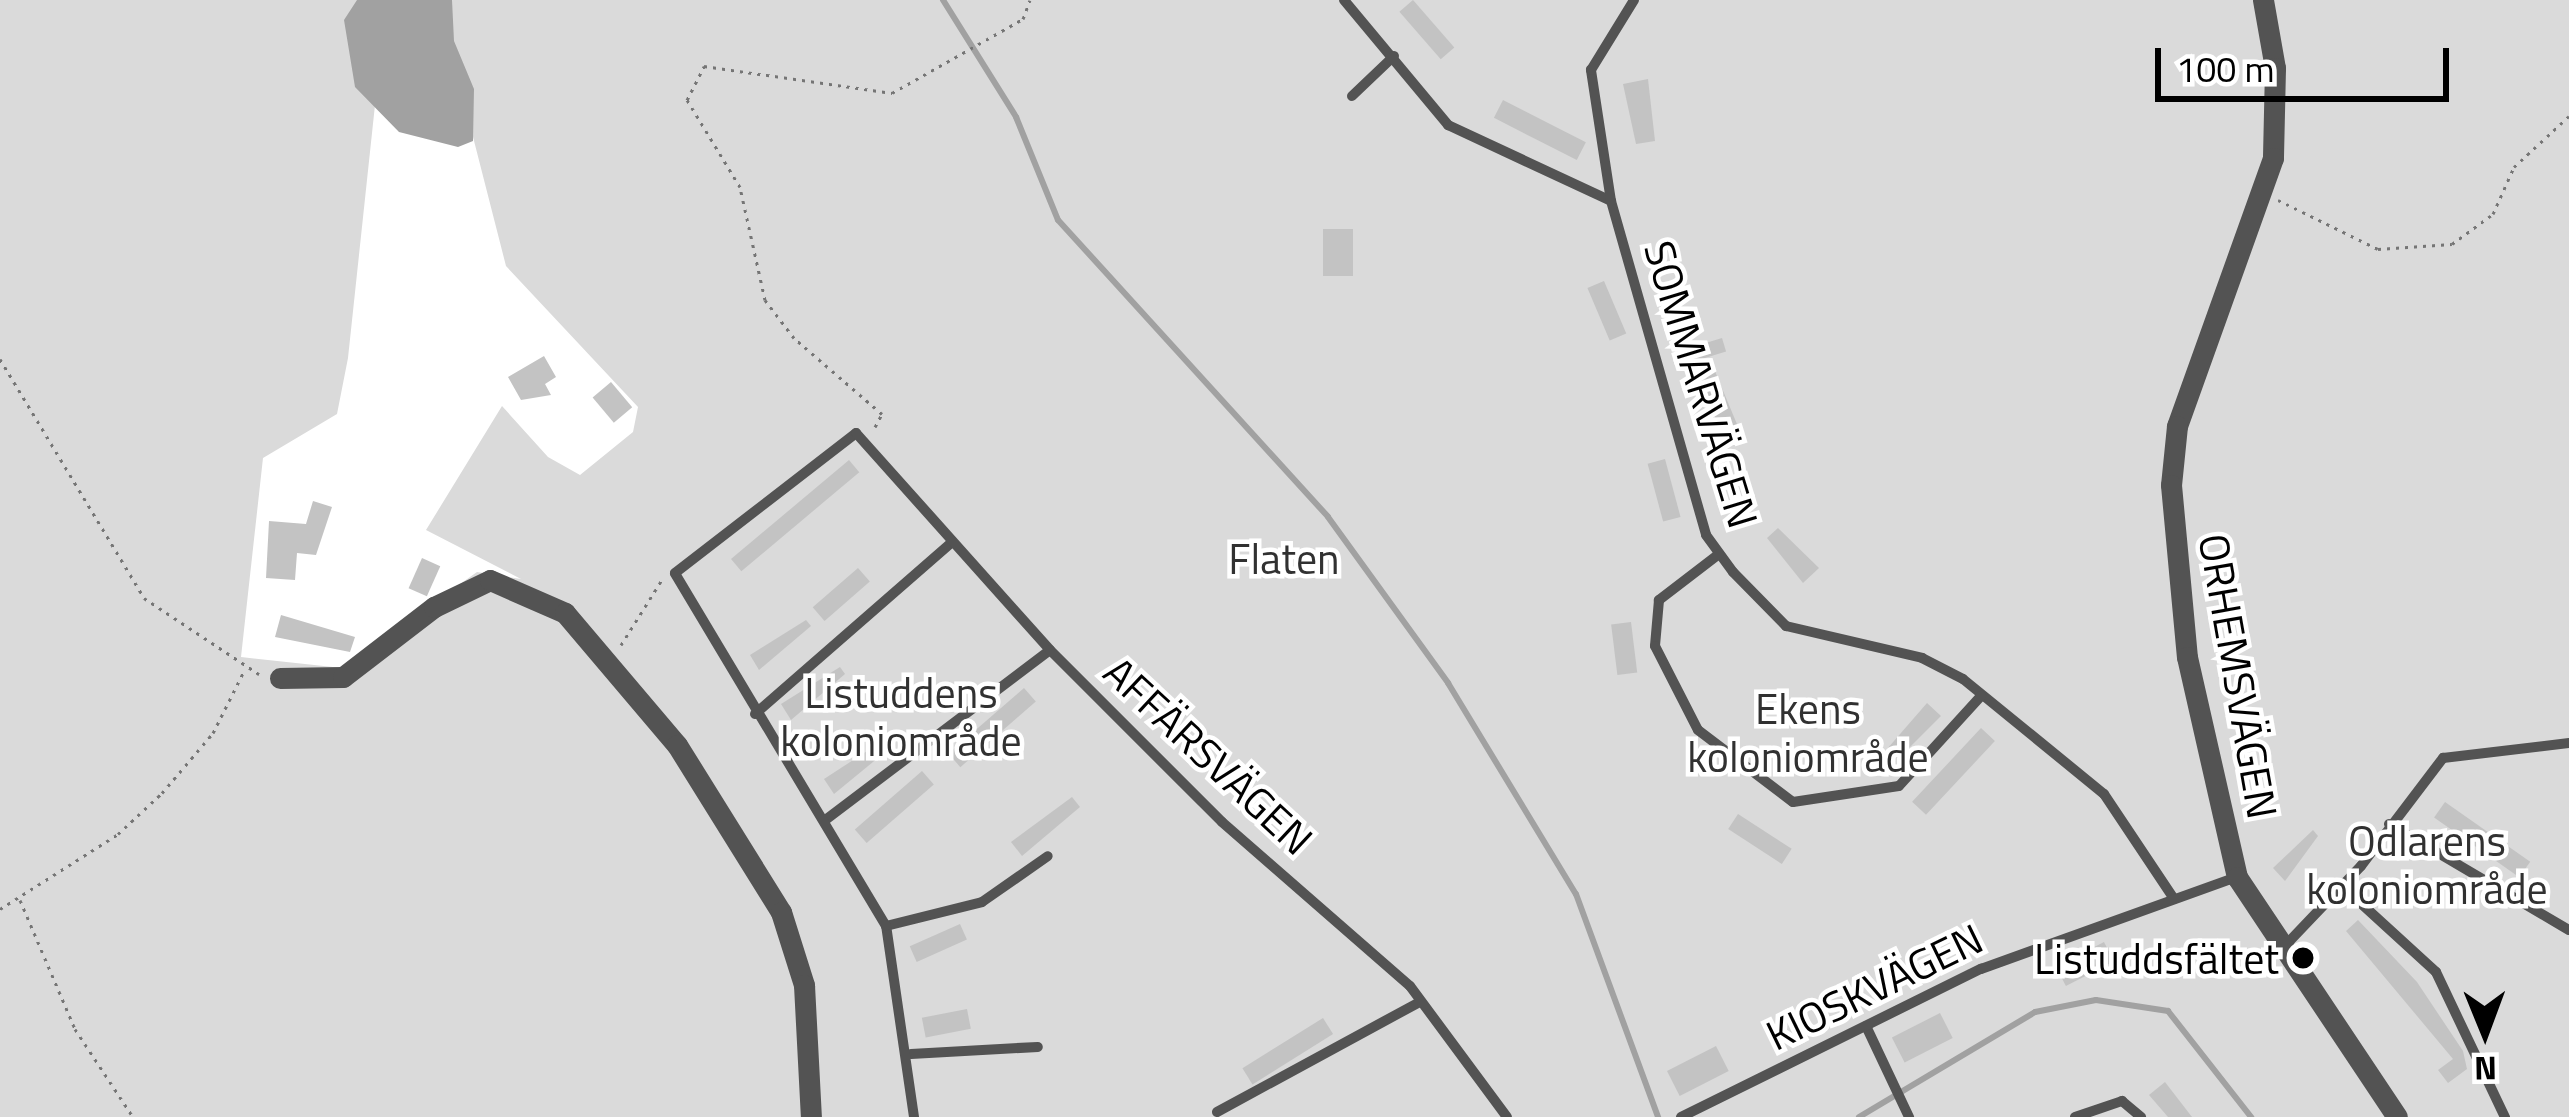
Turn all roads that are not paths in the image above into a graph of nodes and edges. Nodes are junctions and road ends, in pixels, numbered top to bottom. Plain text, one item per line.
1 (1344, 0) edge
2 (1634, 0) edge
3 (2264, 0) edge
4 (1394, 56) junction
5 (1352, 96) dead end
6 (1611, 201) junction
7 (950, 544) junction
8 (1719, 554) junction
9 (1050, 650) junction
10 (280, 678) road end
11 (1981, 696) junction
12 (754, 713) junction
13 (2569, 743) edge
14 (824, 820) junction
15 (2389, 824) junction
16 (1048, 856) dead end
17 (2237, 877) junction
18 (2343, 887) junction
19 (2174, 899) junction
20 (886, 926) junction
21 (2569, 930) edge
22 (2279, 952) junction
23 (1420, 1002) junction
24 (1867, 1026) junction
25 (1038, 1047) dead end
26 (911, 1054) junction
27 (1217, 1112) dead end
28 (1907, 1112) edge
29 (1505, 1114) edge
30 (811, 1117) edge
31 (914, 1117) edge
32 (1488, 1117) edge
33 (1681, 1117) edge
34 (2075, 1117) edge
35 (2141, 1117) edge
36 (2397, 1117) edge
37 (2505, 1117) edge

1 - 4 lane, SOMMARVÄGEN
2 - 6 lane
3 - 17 street, ORHEMSVÄGEN
4 - 5 lane
4 - 6 lane, SOMMARVÄGEN
6 - 8 lane, SOMMARVÄGEN
7 - 9 lane, AFFÄRSVÄGEN
7 - 12 lane
7 - 12 lane, AFFÄRSVÄGEN
8 - 11 lane, SOMMARVÄGEN
8 - 11 lane
9 - 14 lane
9 - 23 lane, AFFÄRSVÄGEN
10 - 30 street
11 - 19 lane, SOMMARVÄGEN
12 - 14 lane
13 - 15 lane
14 - 20 lane
15 - 18 lane
15 - 21 lane
16 - 20 lane
17 - 19 lane, KIOSKVÄGEN
17 - 22 street, ORHEMSVÄGEN
18 - 22 lane
18 - 37 lane
19 - 24 lane, KIOSKVÄGEN
20 - 26 lane
22 - 36 street, ORHEMSVÄGEN
23 - 27 lane
23 - 29 lane, AFFÄRSVÄGEN
24 - 28 lane
24 - 33 lane, KIOSKVÄGEN
25 - 26 lane
26 - 31 lane
29 - 32 lane
34 - 35 lane

